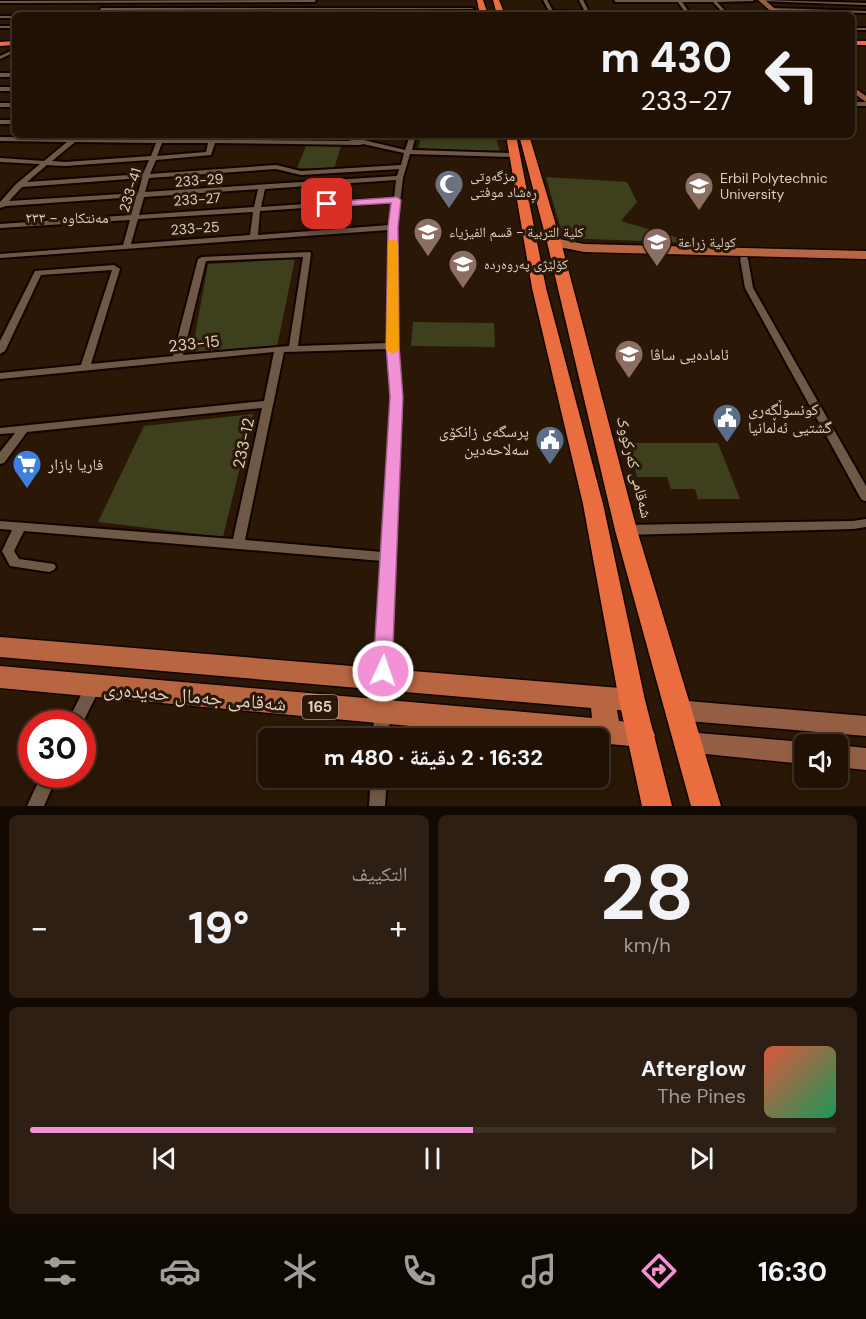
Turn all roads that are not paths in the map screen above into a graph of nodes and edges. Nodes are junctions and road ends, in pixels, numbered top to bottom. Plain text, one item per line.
1 (348, 0) edge
2 (382, 0) edge
3 (420, 0) edge
4 (471, 0) edge
5 (616, 0) edge
6 (648, 0) edge
7 (678, 0) edge
8 (752, 0) edge
9 (761, 0) edge
10 (49, 1) edge
11 (112, 1) edge
12 (214, 1) edge
13 (314, 1) edge
14 (714, 1) edge
15 (0, 2) edge
16 (861, 3) edge
17 (0, 8) edge
18 (102, 9) junction
19 (207, 9) junction
20 (309, 9) junction
21 (345, 9) junction
22 (380, 9) junction
23 (416, 11) edge
24 (866, 11) edge
25 (98, 12) edge
26 (204, 12) edge
27 (308, 12) edge
28 (344, 12) edge
29 (380, 12) edge
30 (473, 12) edge
31 (625, 12) edge
32 (658, 12) edge
33 (724, 12) edge
34 (770, 12) edge
35 (849, 12) edge
36 (0, 39) edge
37 (9, 44) edge
38 (0, 60) edge
39 (0, 67) edge
40 (855, 84) edge
41 (866, 88) edge
42 (866, 102) edge
43 (38, 138) edge
44 (75, 138) edge
45 (127, 138) edge
46 (344, 138) edge
47 (413, 138) edge
48 (0, 139) edge
49 (517, 139) edge
50 (160, 141) junction
51 (212, 141) junction
52 (360, 143) junction
53 (406, 152) junction
54 (153, 158) junction
55 (0, 160) edge
56 (11, 160) junction
57 (50, 161) junction
58 (64, 164) junction
59 (403, 166) junction
60 (0, 170) edge
61 (196, 172) junction
62 (146, 176) junction
63 (400, 178) junction
64 (53, 181) junction
65 (18, 184) junction
66 (262, 188) junction
67 (210, 191) junction
68 (141, 196) junction
69 (397, 200) junction
70 (1, 206) edge
71 (257, 209) junction
72 (134, 217) junction
73 (0, 226) edge
74 (393, 227) junction
75 (254, 237) junction
76 (126, 247) junction
77 (555, 249) junction
78 (578, 251) junction
79 (866, 255) edge
80 (0, 256) edge
81 (777, 257) junction
82 (802, 257) junction
83 (744, 260) junction
84 (866, 263) edge
85 (392, 346) junction
86 (293, 348) junction
87 (280, 349) junction
88 (0, 351) edge
89 (177, 360) junction
90 (86, 368) junction
91 (0, 376) edge
92 (268, 404) junction
93 (24, 428) junction
94 (0, 431) edge
95 (0, 460) edge
96 (866, 497) edge
97 (866, 523) edge
98 (0, 525) edge
99 (20, 527) junction
100 (626, 530) junction
101 (238, 544) junction
102 (390, 556) junction
103 (49, 567) dead end
104 (7, 647) edge
105 (0, 675) edge
106 (382, 679) junction
107 (93, 686) junction
108 (602, 698) junction
109 (632, 700) junction
110 (81, 710) edge
111 (676, 710) junction
112 (381, 725) edge
113 (866, 726) edge
114 (478, 728) edge
115 (607, 728) edge
116 (609, 732) edge
117 (640, 735) junction
118 (686, 742) junction
119 (794, 752) edge
120 (848, 757) edge
121 (866, 759) edge
122 (44, 788) edge
123 (378, 788) edge
124 (35, 806) edge
125 (377, 806) edge
126 (657, 806) edge
127 (706, 806) edge

1 - 21 street
2 - 22 street
3 - 23 street
4 - 30 highway
5 - 6 street
5 - 31 street
6 - 7 street
6 - 32 street
7 - 14 street
8 - 14 street
8 - 34 main road
9 - 16 street
9 - 34 main road
10 - 11 street
10 - 15 street
11 - 12 street
11 - 18 street
12 - 13 street
12 - 19 street
13 - 20 street
14 - 33 street
16 - 24 street
17 - 18 street
18 - 19 street
18 - 25 street
19 - 20 street
19 - 26 street
20 - 21 street
20 - 27 street
21 - 22 street
21 - 28 street
22 - 23 street
22 - 29 street
23 - 30 street
24 - 35 street
36 - 37 highway
37 - 38 street
38 - 39 street
40 - 41 main road
40 - 42 main road
43 - 48 street
44 - 57 street
45 - 50 street
46 - 52 street
47 - 53 street
49 - 53 street
49 - 77 highway, شەقامی کەرکووک
49 - 109 highway
50 - 51 street
50 - 54 street, 233-41
51 - 52 street
51 - 54 street
52 - 53 street
53 - 59 street
54 - 58 street
54 - 62 street, 233-41
55 - 56 street
56 - 57 street
56 - 60 street
57 - 58 street
57 - 65 street
58 - 64 street
59 - 61 street
59 - 63 street
61 - 62 street
61 - 67 street
62 - 64 street
62 - 68 street, 233-41
63 - 66 street, 233-29
63 - 69 street
64 - 65 street
65 - 70 street
66 - 67 street, 233-29
66 - 71 street
67 - 68 street, 233-29
68 - 70 street, 233-29
68 - 72 street, 233-41
69 - 71 street, 233-27
69 - 74 street
71 - 72 street, 233-27
71 - 75 street
72 - 73 street, 233-27
72 - 76 street, 233-41
74 - 75 street, 233-25
74 - 85 street
75 - 76 street, 233-25
76 - 80 street, 233-25
77 - 78 main road
77 - 100 highway, شەقامی کەرکووک
78 - 81 main road
78 - 83 main road
79 - 82 main road
81 - 82 main road
81 - 83 main road
82 - 84 main road
83 - 96 street
85 - 86 street, 233-15
85 - 102 street
86 - 87 street, 233-15
86 - 89 street
87 - 89 street, 233-15
87 - 92 street, 233-12
88 - 90 street
89 - 90 street, 233-15
90 - 91 street, 233-15
92 - 93 street
92 - 101 street, 233-12
93 - 94 street
93 - 95 street
97 - 100 street
98 - 99 street
99 - 101 street
99 - 103 street
100 - 111 highway, شەقامی کەرکووک
101 - 102 street
102 - 106 street
104 - 105 main road
104 - 106 main road, شەقامی جەمال حەیدەری / 165
105 - 107 main road, شەقامی جەمال حەیدەری / 165
106 - 108 main road, شەقامی جەمال حەیدەری / 165
107 - 110 street
107 - 112 main road, شەقامی جەمال حەیدەری / 165
108 - 109 main road, شەقامی جەمال حەیدەری / 165
108 - 115 main road
109 - 117 highway
111 - 113 main road
111 - 118 highway, شەقامی کەرکووک
112 - 114 main road, شەقامی جەمال حەیدەری / 165
116 - 117 main road, شەقامی جەمال حەیدەری / 165
117 - 126 highway
118 - 119 main road
118 - 127 highway, شەقامی کەرکووک
120 - 121 main road
122 - 124 street
123 - 125 street

